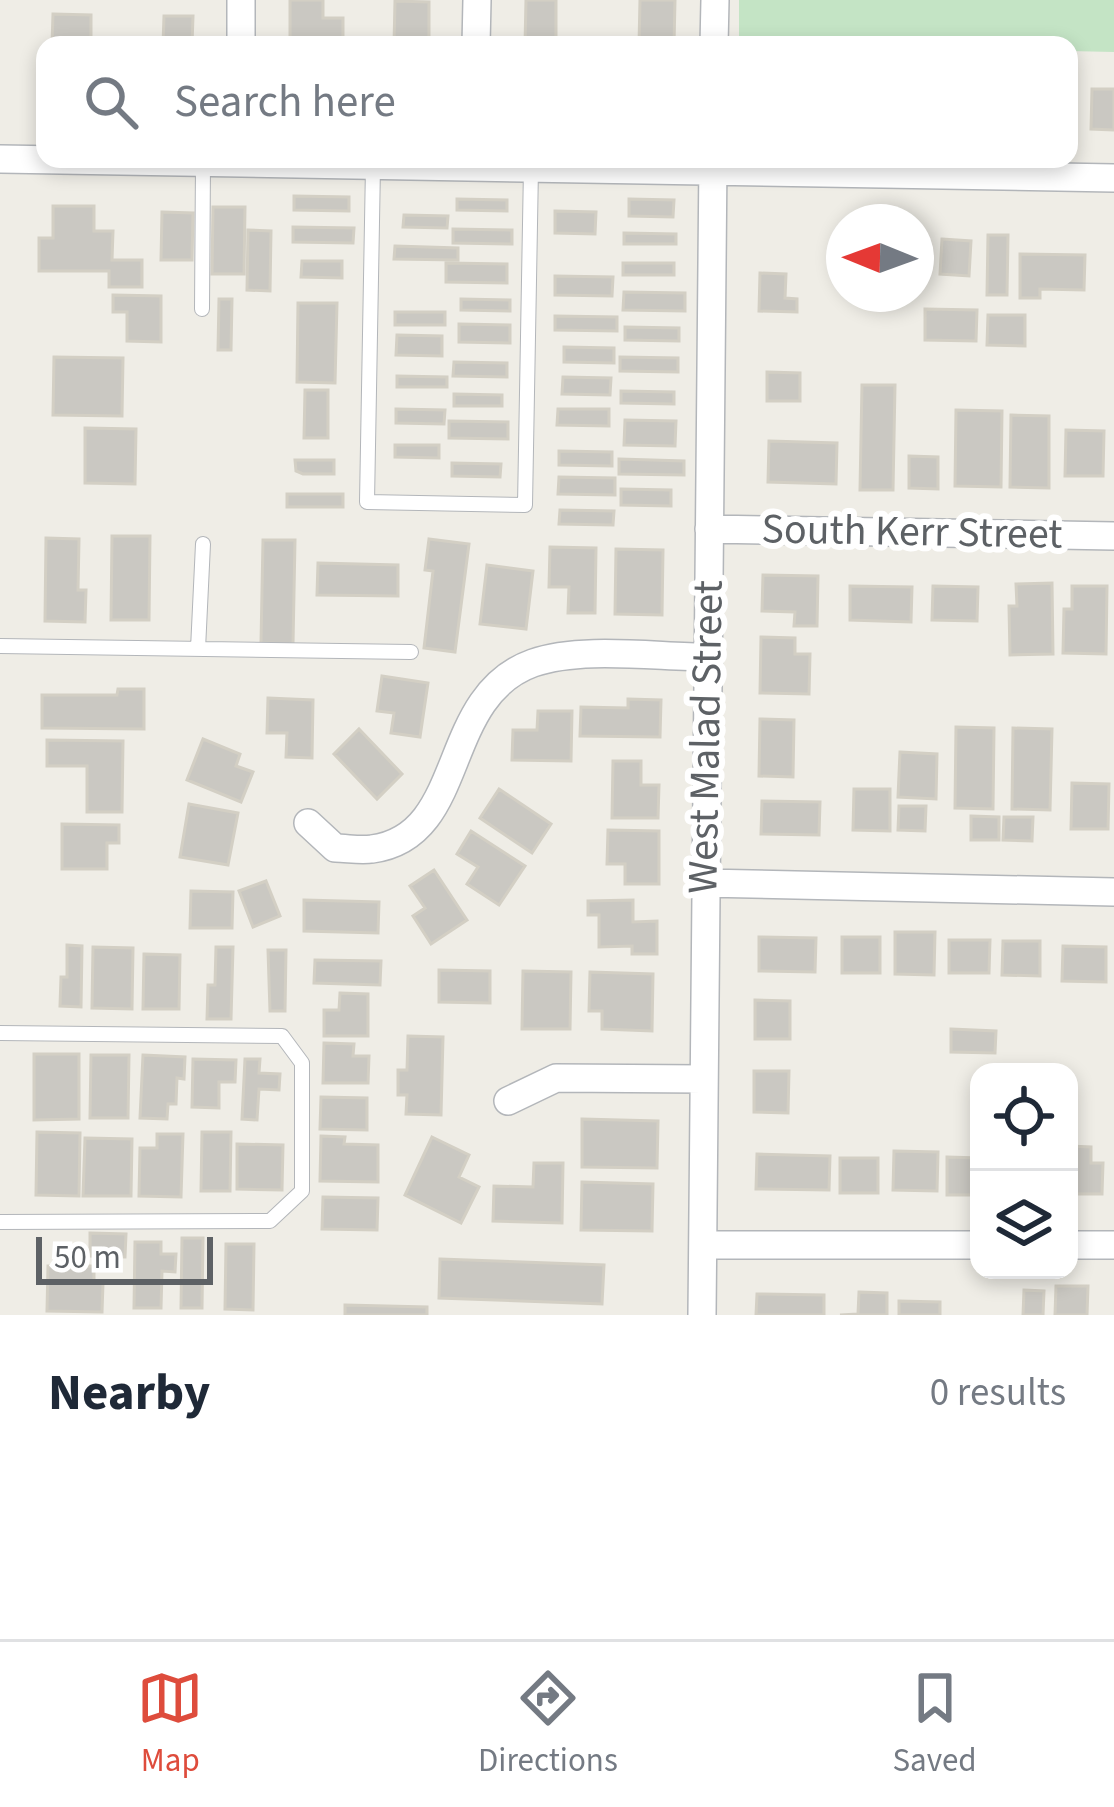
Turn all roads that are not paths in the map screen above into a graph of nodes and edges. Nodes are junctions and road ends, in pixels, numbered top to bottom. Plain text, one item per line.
1 (242, 0) edge
2 (476, 0) edge
3 (715, 0) edge
4 (241, 36) edge
5 (476, 36) edge
6 (714, 36) edge
7 (0, 160) edge
8 (36, 161) edge
9 (203, 168) edge
10 (373, 168) edge
11 (531, 168) edge
12 (712, 168) edge
13 (805, 168) edge
14 (1114, 178) edge
15 (202, 309) dead end
16 (709, 529) junction
17 (1114, 536) edge
18 (203, 544) dead end
19 (0, 646) edge
20 (199, 649) junction
21 (411, 652) dead end
22 (708, 657) junction
23 (308, 823) dead end
24 (704, 883) junction
25 (1114, 892) edge
26 (0, 1034) edge
27 (703, 1078) junction
28 (508, 1101) dead end
29 (0, 1222) edge
30 (1114, 1244) edge
31 (703, 1245) junction
32 (970, 1245) edge
33 (1078, 1245) edge
34 (702, 1315) edge

1 - 4 street
2 - 5 street
3 - 6 street
7 - 8 street
9 - 15 lane
10 - 11 lane
12 - 16 street, West Malad Street
13 - 14 street
16 - 17 street, South Kerr Street
16 - 22 street, West Malad Street
18 - 20 lane
19 - 20 lane
20 - 21 lane
22 - 23 street
22 - 24 street, West Malad Street
24 - 25 street
24 - 27 street, West Malad Street
26 - 29 lane
27 - 28 street
27 - 31 street, West Malad Street
30 - 33 street
31 - 32 street
31 - 34 street, West Malad Street

